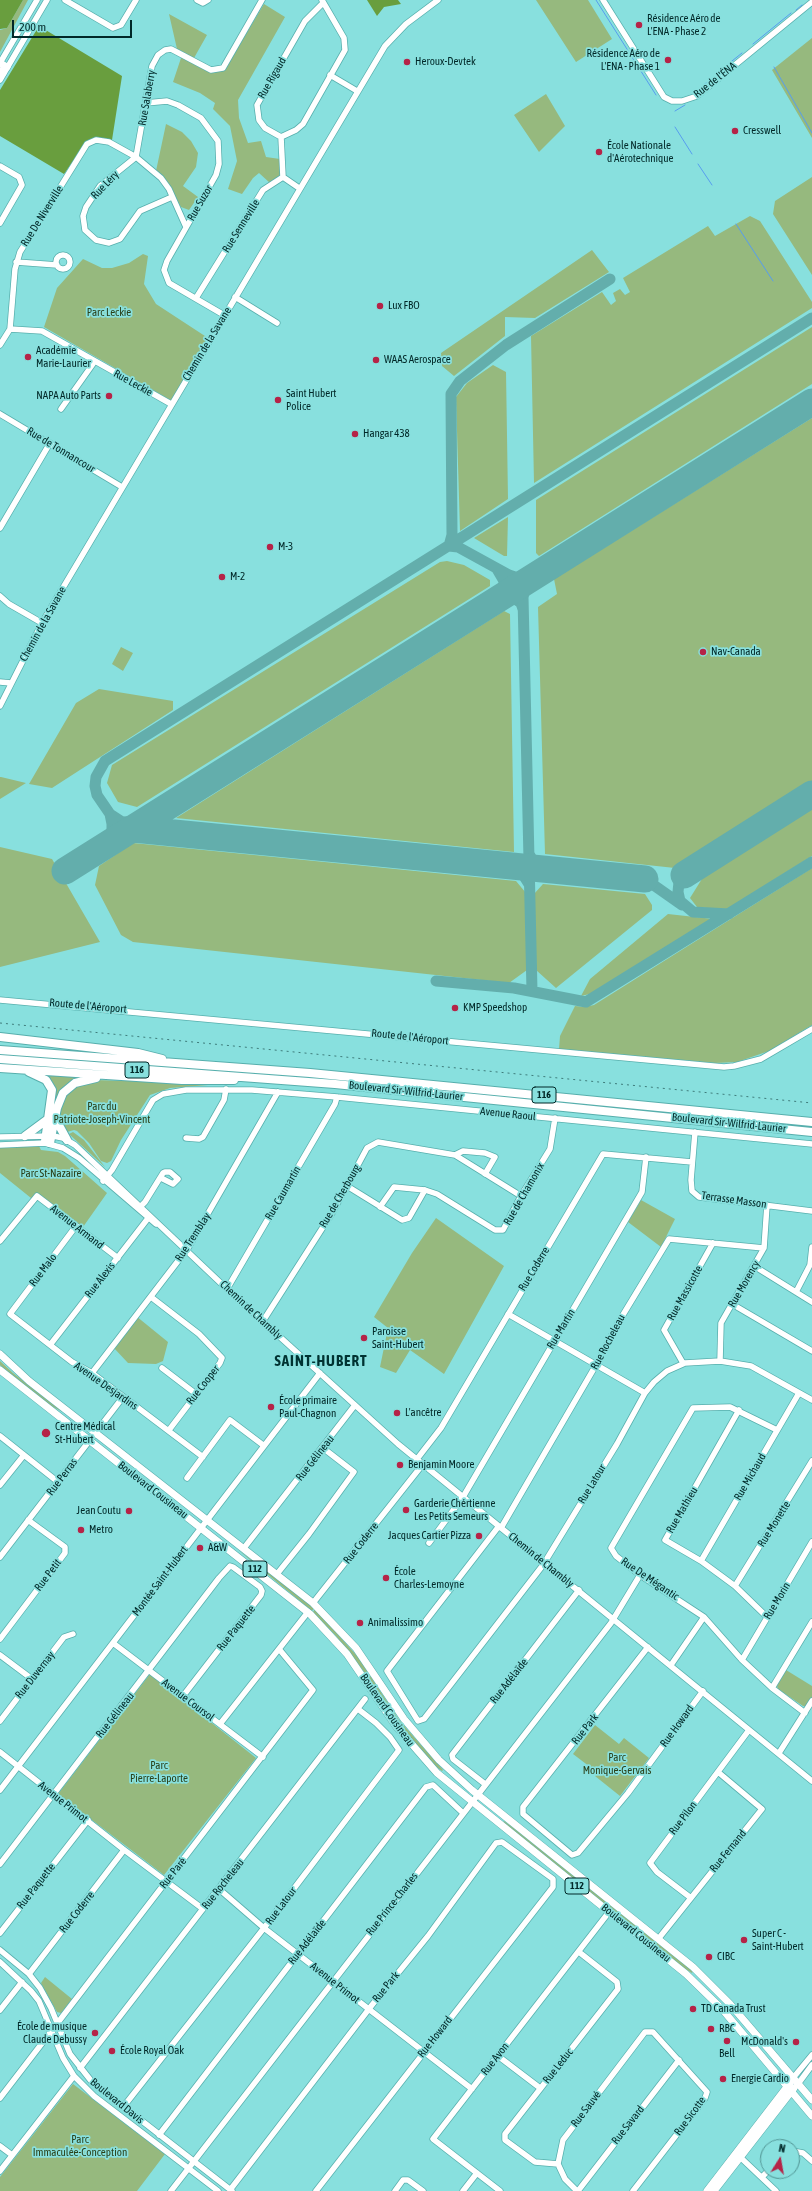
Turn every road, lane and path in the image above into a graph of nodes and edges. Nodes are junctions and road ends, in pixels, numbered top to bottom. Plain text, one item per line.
1 (37, 0) edge
2 (47, 0) edge
3 (65, 0) edge
4 (136, 0) edge
5 (198, 0) edge
6 (208, 0) edge
7 (262, 0) edge
8 (603, 0) edge
9 (322, 1) edge
10 (433, 1) edge
11 (812, 2) edge
12 (0, 63) edge
13 (3, 73) edge
14 (330, 76) junction
15 (357, 91) junction
16 (146, 103) junction
17 (281, 137) junction
18 (136, 157) junction
19 (0, 166) edge
20 (283, 177) junction
21 (299, 188) junction
22 (172, 197) junction
23 (0, 223) edge
24 (186, 227) junction
25 (16, 262) junction
26 (57, 265) dead end
27 (235, 297) junction
28 (196, 298) junction
29 (224, 315) junction
30 (278, 322) dead end
31 (10, 329) junction
32 (0, 345) edge
33 (95, 361) junction
34 (171, 404) junction
35 (61, 409) dead end
36 (0, 414) edge
37 (50, 443) junction
38 (122, 487) junction
39 (0, 528) edge
40 (0, 596) edge
41 (42, 623) junction
42 (0, 682) edge
43 (11, 684) junction
44 (0, 706) edge
45 (0, 1000) edge
46 (812, 1029) edge
47 (0, 1037) edge
48 (0, 1050) edge
49 (0, 1059) edge
50 (186, 1064) junction
51 (0, 1068) edge
52 (25, 1070) junction
53 (105, 1075) junction
54 (275, 1079) junction
55 (226, 1089) junction
56 (278, 1092) junction
57 (337, 1097) junction
58 (51, 1118) junction
59 (555, 1118) junction
60 (812, 1122) edge
61 (695, 1132) junction
62 (812, 1132) edge
63 (25, 1136) junction
64 (0, 1137) edge
65 (186, 1138) dead end
66 (47, 1139) junction
67 (67, 1140) junction
68 (812, 1144) edge
69 (0, 1145) edge
70 (455, 1155) junction
71 (646, 1157) junction
72 (692, 1162) junction
73 (485, 1174) junction
74 (108, 1175) junction
75 (161, 1178) dead end
76 (103, 1181) junction
77 (347, 1186) junction
78 (425, 1190) junction
79 (521, 1196) junction
80 (767, 1205) junction
81 (142, 1206) junction
82 (380, 1207) junction
83 (812, 1211) edge
84 (149, 1217) junction
85 (76, 1226) junction
86 (0, 1241) edge
87 (713, 1243) junction
88 (812, 1247) edge
89 (764, 1248) junction
90 (187, 1250) junction
91 (118, 1258) junction
92 (754, 1266) junction
93 (228, 1289) junction
94 (796, 1292) junction
95 (151, 1297) junction
96 (812, 1302) edge
97 (732, 1304) junction
98 (10, 1314) joint
99 (508, 1314) junction
100 (262, 1321) junction
101 (554, 1340) junction
102 (50, 1345) junction
103 (812, 1351) edge
104 (0, 1354) edge
105 (720, 1361) junction
106 (683, 1363) junction
107 (596, 1365) junction
108 (162, 1368) dead end
109 (0, 1370) edge
110 (92, 1373) junction
111 (320, 1373) junction
112 (645, 1393) junction
113 (799, 1393) junction
114 (196, 1394) junction
115 (123, 1398) junction
116 (812, 1400) edge
117 (355, 1405) junction
118 (739, 1410) junction
119 (169, 1430) junction
120 (777, 1430) junction
121 (96, 1433) junction
122 (0, 1436) edge
123 (89, 1441) junction
124 (263, 1446) junction
125 (323, 1448) junction
126 (24, 1455) junction
127 (203, 1457) junction
128 (417, 1459) junction
129 (812, 1461) edge
130 (423, 1464) junction
131 (187, 1478) dead end
132 (58, 1482) junction
133 (0, 1485) edge
134 (463, 1497) junction
135 (207, 1519) junction
136 (28, 1520) junction
137 (500, 1527) junction
138 (201, 1528) junction
139 (812, 1542) edge
140 (429, 1544) dead end
141 (244, 1548) junction
142 (0, 1557) edge
143 (701, 1561) junction
144 (545, 1562) junction
145 (230, 1566) joint
146 (277, 1574) junction
147 (640, 1575) junction
148 (735, 1586) junction
149 (579, 1590) junction
150 (314, 1603) junction
151 (308, 1612) junction
152 (704, 1617) junction
153 (767, 1617) junction
154 (613, 1618) junction
155 (812, 1622) edge
156 (73, 1634) dead end
157 (0, 1639) edge
158 (113, 1643) junction
159 (648, 1647) junction
160 (279, 1649) junction
161 (0, 1655) edge
162 (742, 1660) junction
163 (671, 1665) junction
164 (150, 1670) junction
165 (32, 1679) junction
166 (772, 1688) junction
167 (703, 1691) junction
168 (183, 1696) junction
169 (365, 1699) dead end
170 (812, 1701) edge
171 (358, 1709) junction
172 (805, 1713) junction
173 (0, 1721) edge
174 (420, 1721) joint
175 (220, 1724) junction
176 (749, 1730) junction
177 (0, 1752) edge
178 (778, 1753) junction
179 (263, 1756) junction
180 (18, 1766) junction
181 (718, 1772) junction
182 (812, 1781) edge
183 (485, 1784) junction
184 (0, 1790) edge
185 (478, 1794) junction
186 (54, 1795) junction
187 (471, 1802) junction
188 (522, 1810) joint
189 (463, 1812) junction
190 (88, 1820) junction
191 (124, 1850) junction
192 (0, 1864) edge
193 (167, 1881) junction
194 (554, 1883) joint
195 (219, 1889) junction
196 (690, 1898) junction
197 (203, 1909) junction
198 (609, 1912) junction
199 (264, 1928) junction
200 (0, 1933) edge
201 (659, 1938) junction
202 (0, 1950) edge
203 (578, 1952) junction
204 (298, 1954) junction
205 (0, 1962) edge
206 (29, 1974) junction
207 (334, 1981) junction
208 (22, 1982) junction
209 (369, 2009) junction
210 (0, 2010) edge
211 (58, 2023) junction
212 (52, 2030) junction
213 (645, 2032) joint
214 (424, 2052) junction
215 (812, 2054) edge
216 (498, 2056) junction
217 (679, 2060) junction
218 (812, 2065) edge
219 (80, 2068) junction
220 (74, 2076) junction
221 (796, 2081) junction
222 (540, 2088) junction
223 (472, 2089) junction
224 (790, 2089) junction
225 (0, 2098) edge
226 (812, 2100) edge
227 (124, 2106) junction
228 (812, 2116) edge
229 (159, 2135) junction
230 (0, 2146) edge
231 (800, 2152) edge
232 (12, 2155) junction
233 (740, 2157) junction
234 (194, 2162) junction
235 (812, 2162) edge
236 (558, 2164) junction
237 (188, 2168) junction
238 (0, 2171) edge
239 (477, 2173) junction
240 (760, 2175) edge
241 (764, 2179) edge
242 (231, 2190) edge
243 (171, 2191) edge
244 (218, 2191) edge
245 (316, 2191) edge
246 (395, 2191) edge
247 (423, 2191) edge
248 (463, 2191) edge
249 (500, 2191) edge
250 (577, 2191) edge
251 (633, 2191) edge
252 (707, 2191) edge
253 (714, 2191) edge
254 (776, 2191) edge

1 - 12 street
2 - 13 street
3 - 4 street
5 - 6 street
7 - 16 street, Rue Salaberry
8 - 11 street, Rue de l'ÉNA
9 - 14 street
9 - 17 street, Rue Rigaud
10 - 15 street, Chemin de la Savane
12 - 13 main road
14 - 15 street
14 - 17 street
15 - 21 street, Chemin de la Savane
16 - 18 street, Rue Salaberry
16 - 24 street, Rue Suzor
17 - 20 street
18 - 22 street
18 - 22 street, Rue Léry
18 - 25 street, Rue De Niverville
19 - 23 street
20 - 21 street
20 - 28 street, Rue Senneville
21 - 27 street, Chemin de la Savane
22 - 24 street
24 - 28 street, Rue Suzor
25 - 26 street
25 - 31 street, Rue De Niverville
27 - 29 street, Chemin de la Savane
27 - 30 street
28 - 29 street, Rue Suzor
29 - 34 street, Chemin de la Savane
31 - 32 street, Rue De Niverville
31 - 33 street, Rue Leckie
33 - 34 street, Rue Leckie
33 - 35 street
34 - 38 street, Chemin de la Savane
36 - 37 street, Rue de Tonnancour
37 - 38 street, Rue de Tonnancour
37 - 39 street
38 - 41 street, Chemin de la Savane
40 - 41 street
41 - 43 street, Chemin de la Savane
42 - 43 street
43 - 44 street, Chemin de la Savane
45 - 46 street, Route de l'Aéroport
47 - 50 highway
48 - 50 highway, Boulevard Sir-Wilfrid-Laurier / 116
49 - 54 highway, Boulevard Sir-Wilfrid-Laurier / 116
50 - 60 highway, Boulevard Sir-Wilfrid-Laurier / 116
51 - 52 highway
52 - 53 highway
52 - 58 highway
53 - 54 highway
53 - 58 highway
54 - 62 highway, Boulevard Sir-Wilfrid-Laurier / 116
55 - 56 street, Avenue Raoul
55 - 65 street
55 - 74 street, Avenue Raoul
56 - 57 street, Avenue Raoul
56 - 90 street, Rue Tremblay
57 - 59 street, Avenue Raoul
57 - 93 street, Rue Caumartin
58 - 63 highway
58 - 66 highway
58 - 67 highway
59 - 61 street, Avenue Raoul
59 - 79 street, Rue de Chamonix
61 - 68 street, Avenue Raoul
61 - 72 street, Terrasse Masson
63 - 64 street, Chemin de Chambly
63 - 66 street, Chemin de Chambly
66 - 67 street, Chemin de Chambly
66 - 69 street, Chemin de Chambly
66 - 76 street, Chemin de Chambly
67 - 74 street, Chemin de Chambly
70 - 73 street, Rue de Cherbourg
70 - 73 street, Rue de Cherbourg
70 - 77 street, Rue de Cherbourg
71 - 72 street, Rue Coderre
71 - 99 street, Rue Coderre
71 - 101 street, Rue Martin
72 - 80 street, Terrasse Masson
73 - 79 street, Rue de Cherbourg
74 - 76 street
74 - 81 street, Chemin de Chambly
75 - 81 street
76 - 84 street, Chemin de Chambly
77 - 82 street
77 - 100 street, Rue de Cherbourg
78 - 79 street, Rue de Chamonix
78 - 82 street, Rue de Chamonix
78 - 82 street
80 - 83 street, Terrasse Masson
80 - 89 street, Rue Morency
81 - 84 street, Chemin de Chambly
84 - 90 street, Chemin de Chambly
84 - 91 street, Rue Alexis
85 - 86 street, Avenue Armand
85 - 91 street, Avenue Armand
85 - 98 street, Rue Malo
87 - 89 street, Rue Rocheleau
87 - 106 street, Rue Massicotte
87 - 107 street, Rue Rocheleau
88 - 94 street
89 - 92 street, Rue Morency
90 - 93 street, Chemin de Chambly
90 - 95 street, Rue Tremblay
91 - 102 street, Rue Alexis
92 - 94 street
92 - 97 street, Rue Morency
93 - 100 street, Chemin de Chambly
94 - 96 street
95 - 110 street, Rue Tremblay
95 - 114 street, Rue Cooper
97 - 103 street
97 - 105 street, Rue Morency
98 - 102 street, Avenue Desjardins
99 - 101 street
99 - 128 street, Rue Coderre
100 - 111 street, Chemin de Chambly
101 - 107 street
101 - 134 street, Rue Martin
102 - 110 street, Avenue Desjardins
104 - 121 main road, Boulevard Cousineau / 112
105 - 106 street, Rue Latour
105 - 113 street, Rue Latour
106 - 112 street, Rue Latour
107 - 112 street
107 - 137 street, Rue Rocheleau
108 - 114 street
109 - 123 main road, Boulevard Cousineau / 112
110 - 115 street, Avenue Desjardins
111 - 117 street, Chemin de Chambly
111 - 124 street, Montée Saint-Hubert
112 - 144 street, Rue Latour
113 - 116 street, Rue Latour
113 - 120 street, Rue Michaud
114 - 119 street, Rue Cooper
115 - 119 street, Avenue Desjardins
115 - 121 street, Rue Perras
117 - 125 street, Rue Gélineau
117 - 128 street, Chemin de Chambly
118 - 120 street, Rue De Mégantic
118 - 143 street, Rue Mathieu
118 - 147 street, Rue De Mégantic
119 - 127 street, Avenue Desjardins
120 - 143 street, Rue Michaud
121 - 123 street, Rue Perras
121 - 135 main road, Boulevard Cousineau / 112
122 - 126 street
123 - 132 street, Rue Perras
123 - 138 main road, Boulevard Cousineau / 112
124 - 127 street
124 - 135 street, Montée Saint-Hubert
125 - 141 street, Rue Gélineau
125 - 146 street
126 - 132 street
126 - 133 street
127 - 131 street
128 - 130 street, Chemin de Chambly
129 - 148 street, Rue Monette
130 - 134 street, Chemin de Chambly
130 - 150 street, Rue Coderre
132 - 136 street, Rue Perras
134 - 137 street, Chemin de Chambly
134 - 140 street, Rue Martin
135 - 138 street, Montée Saint-Hubert
135 - 141 main road, Boulevard Cousineau / 112
136 - 142 street, Rue Perras
136 - 157 street, Rue Petit
137 - 144 street, Chemin de Chambly
137 - 174 street, Rue Rocheleau
138 - 151 main road, Boulevard Cousineau / 112
138 - 158 street, Montée Saint-Hubert
139 - 153 street, Rue Morin
141 - 146 main road, Boulevard Cousineau / 112
143 - 148 street, Rue Mathieu
144 - 149 street, Chemin de Chambly
144 - 174 street, Rue Latour
145 - 164 street, Rue Gélineau
145 - 168 street, Rue Paquette
146 - 150 main road, Boulevard Cousineau / 112
147 - 152 street, Rue De Mégantic
147 - 154 street, Rue Prince-Charles
148 - 153 street, Rue Mathieu
149 - 154 street, Chemin de Chambly
149 - 183 street, Rue Adélaïde
150 - 185 main road, Boulevard Cousineau / 112
151 - 160 street
151 - 187 main road, Boulevard Cousineau / 112
152 - 162 street, Rue De Mégantic
152 - 163 street
153 - 162 street, Rue Morin
154 - 159 street, Chemin de Chambly
154 - 183 street, Rue Prince-Charles
155 - 166 street
156 - 165 street, Rue Duvernay
158 - 164 street, Avenue Coursol
158 - 180 street, Montée Saint-Hubert
159 - 163 street, Chemin de Chambly
159 - 188 street, Rue Park
160 - 175 street
160 - 179 street, Rue Paré
161 - 165 street
162 - 166 street, Rue De Mégantic
163 - 167 street, Chemin de Chambly
164 - 168 street, Avenue Coursol
164 - 186 street, Rue Gélineau
165 - 173 street, Rue Duvernay
166 - 172 street, Rue De Mégantic
167 - 176 street, Chemin de Chambly
167 - 188 street, Rue Howard
168 - 175 street, Avenue Coursol
169 - 171 street, Rue Rocheleau
170 - 172 street
171 - 195 street, Rue Rocheleau
171 - 199 street, Rue Latour
172 - 178 street
175 - 179 street, Avenue Coursol
176 - 178 street, Chemin de Chambly
176 - 181 street, Rue Pilon
177 - 180 street, Avenue Primot
178 - 182 street, Chemin de Chambly
179 - 193 street, Rue Paré
180 - 184 street, Montée Saint-Hubert
180 - 186 street, Avenue Primot
181 - 196 street, Rue Pilon
181 - 196 street, Rue Fernand
183 - 185 street, Rue Prince-Charles
185 - 187 street, Rue Prince-Charles
185 - 201 main road, Boulevard Cousineau / 112
186 - 190 street, Avenue Primot
186 - 192 street, Rue Gélineau
187 - 189 street, Rue Prince-Charles
187 - 198 main road, Boulevard Cousineau / 112
189 - 204 street, Rue Adélaïde
189 - 207 street, Rue Prince-Charles
190 - 191 street, Avenue Primot
190 - 200 street, Rue Paquette
191 - 193 street, Avenue Primot
191 - 206 street, Rue Coderre
193 - 197 street, Avenue Primot
193 - 211 street, Rue Paré
194 - 209 street, Rue Park
194 - 214 street, Rue Howard
195 - 197 street, Rue Rocheleau
195 - 199 street, Avenue Primot
196 - 201 street, Rue Fernand
197 - 219 street, Rue Rocheleau
198 - 203 street, Rue Avon
198 - 224 main road, Boulevard Cousineau / 112
199 - 204 street, Avenue Primot
199 - 227 street, Rue Latour
201 - 221 main road, Boulevard Cousineau / 112
202 - 206 street, Boulevard Davis
203 - 216 street, Rue Avon
203 - 222 street, Rue Leduc
204 - 207 street, Avenue Primot
204 - 229 street, Rue Adélaïde
205 - 208 street, Boulevard Davis
206 - 211 street, Boulevard Davis
207 - 209 street, Avenue Primot
207 - 234 street, Rue Prince-Charles
208 - 210 street
208 - 212 street, Boulevard Davis
209 - 214 street, Avenue Primot
209 - 242 street, Rue Park
211 - 212 street, Rue Paré
211 - 219 street, Boulevard Davis
212 - 220 street, Boulevard Davis
212 - 225 street, Rue Paré
213 - 217 street, Rue Sicotte
213 - 236 street, Rue Sauvé
214 - 223 street, Avenue Primot
214 - 245 street, Rue Howard
215 - 221 street
216 - 222 street
216 - 223 street, Rue Avon
217 - 250 street, Rue Savard
217 - 251 street, Rue Sicotte
218 - 221 street
219 - 227 street, Boulevard Davis
220 - 232 street
220 - 237 street, Boulevard Davis
221 - 224 main road
221 - 226 main road, Boulevard Cousineau / 112
222 - 236 street, Rue Leduc
223 - 239 street, Rue Avon
224 - 228 main road, Boulevard Cousineau / 112
224 - 233 main road
224 - 252 main road
227 - 229 street, Boulevard Davis
229 - 234 street, Boulevard Davis
230 - 232 street
231 - 235 street
232 - 238 street
233 - 240 street
233 - 253 main road
234 - 237 street, Rue Prince-Charles
234 - 242 street, Boulevard Davis
236 - 250 street
237 - 243 street, Rue Prince-Charles
237 - 244 street, Boulevard Davis
239 - 248 street
239 - 249 street, Rue Avon
241 - 254 street
246 - 247 street

